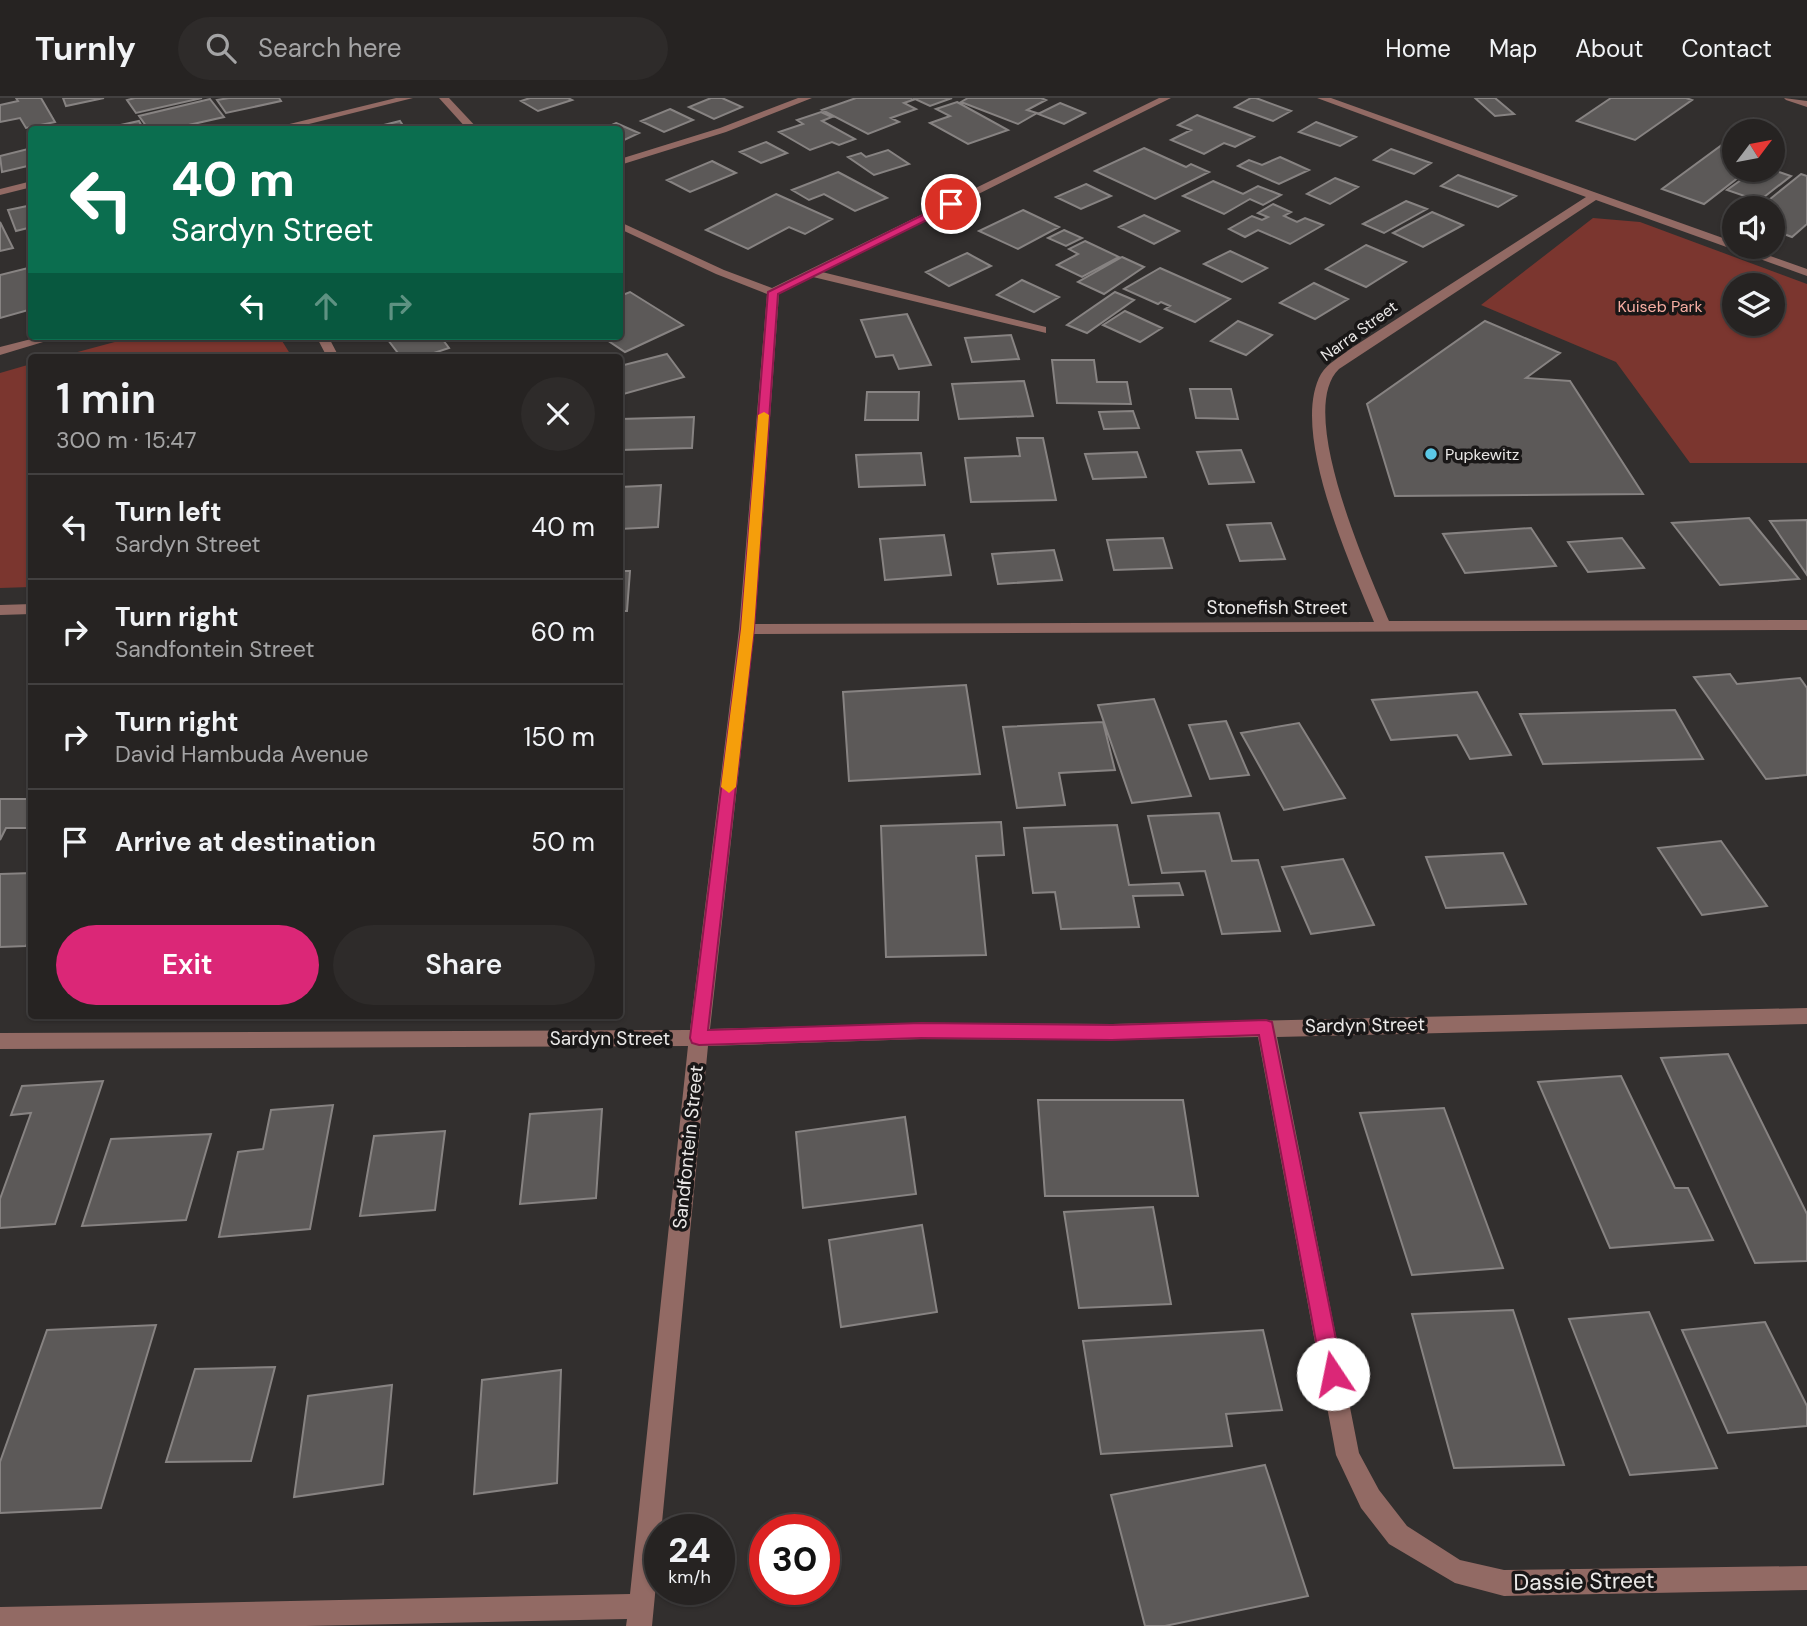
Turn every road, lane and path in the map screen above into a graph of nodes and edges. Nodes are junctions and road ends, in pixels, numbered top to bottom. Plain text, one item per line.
1 (408, 98) edge
2 (444, 98) edge
3 (807, 98) edge
4 (1166, 98) edge
5 (1322, 98) edge
6 (1789, 98) edge
7 (1807, 104) edge
8 (288, 126) edge
9 (470, 126) edge
10 (623, 161) edge
11 (28, 185) edge
12 (0, 191) edge
13 (1596, 195) junction
14 (623, 226) edge
15 (1722, 242) edge
16 (1768, 259) edge
17 (812, 273) junction
18 (1807, 273) edge
19 (773, 292) junction
20 (1042, 330) dead end
21 (42, 340) edge
22 (0, 351) edge
23 (28, 609) edge
24 (0, 610) edge
25 (1807, 625) edge
26 (1382, 626) junction
27 (747, 629) junction
28 (1807, 1016) edge
29 (1266, 1027) junction
30 (699, 1038) junction
31 (0, 1041) edge
32 (1807, 1578) edge
33 (640, 1616) edge
34 (0, 1620) edge

1 - 8 street
2 - 9 street
3 - 10 street
4 - 17 street
5 - 13 street
6 - 7 street
11 - 12 street
13 - 15 street
13 - 26 street, Narra Street
14 - 19 street
16 - 18 street
17 - 19 street
17 - 20 street
19 - 27 street, Sandfontein Street
21 - 22 street
23 - 24 street
25 - 26 street, Stonefish Street
26 - 27 street, Stonefish Street
27 - 30 street, Sandfontein Street
28 - 29 street, Sardyn Street
29 - 30 street, Sardyn Street
29 - 32 street, Dassie Street
30 - 31 street, Sardyn Street
30 - 33 street, Sandfontein Street
33 - 34 street

